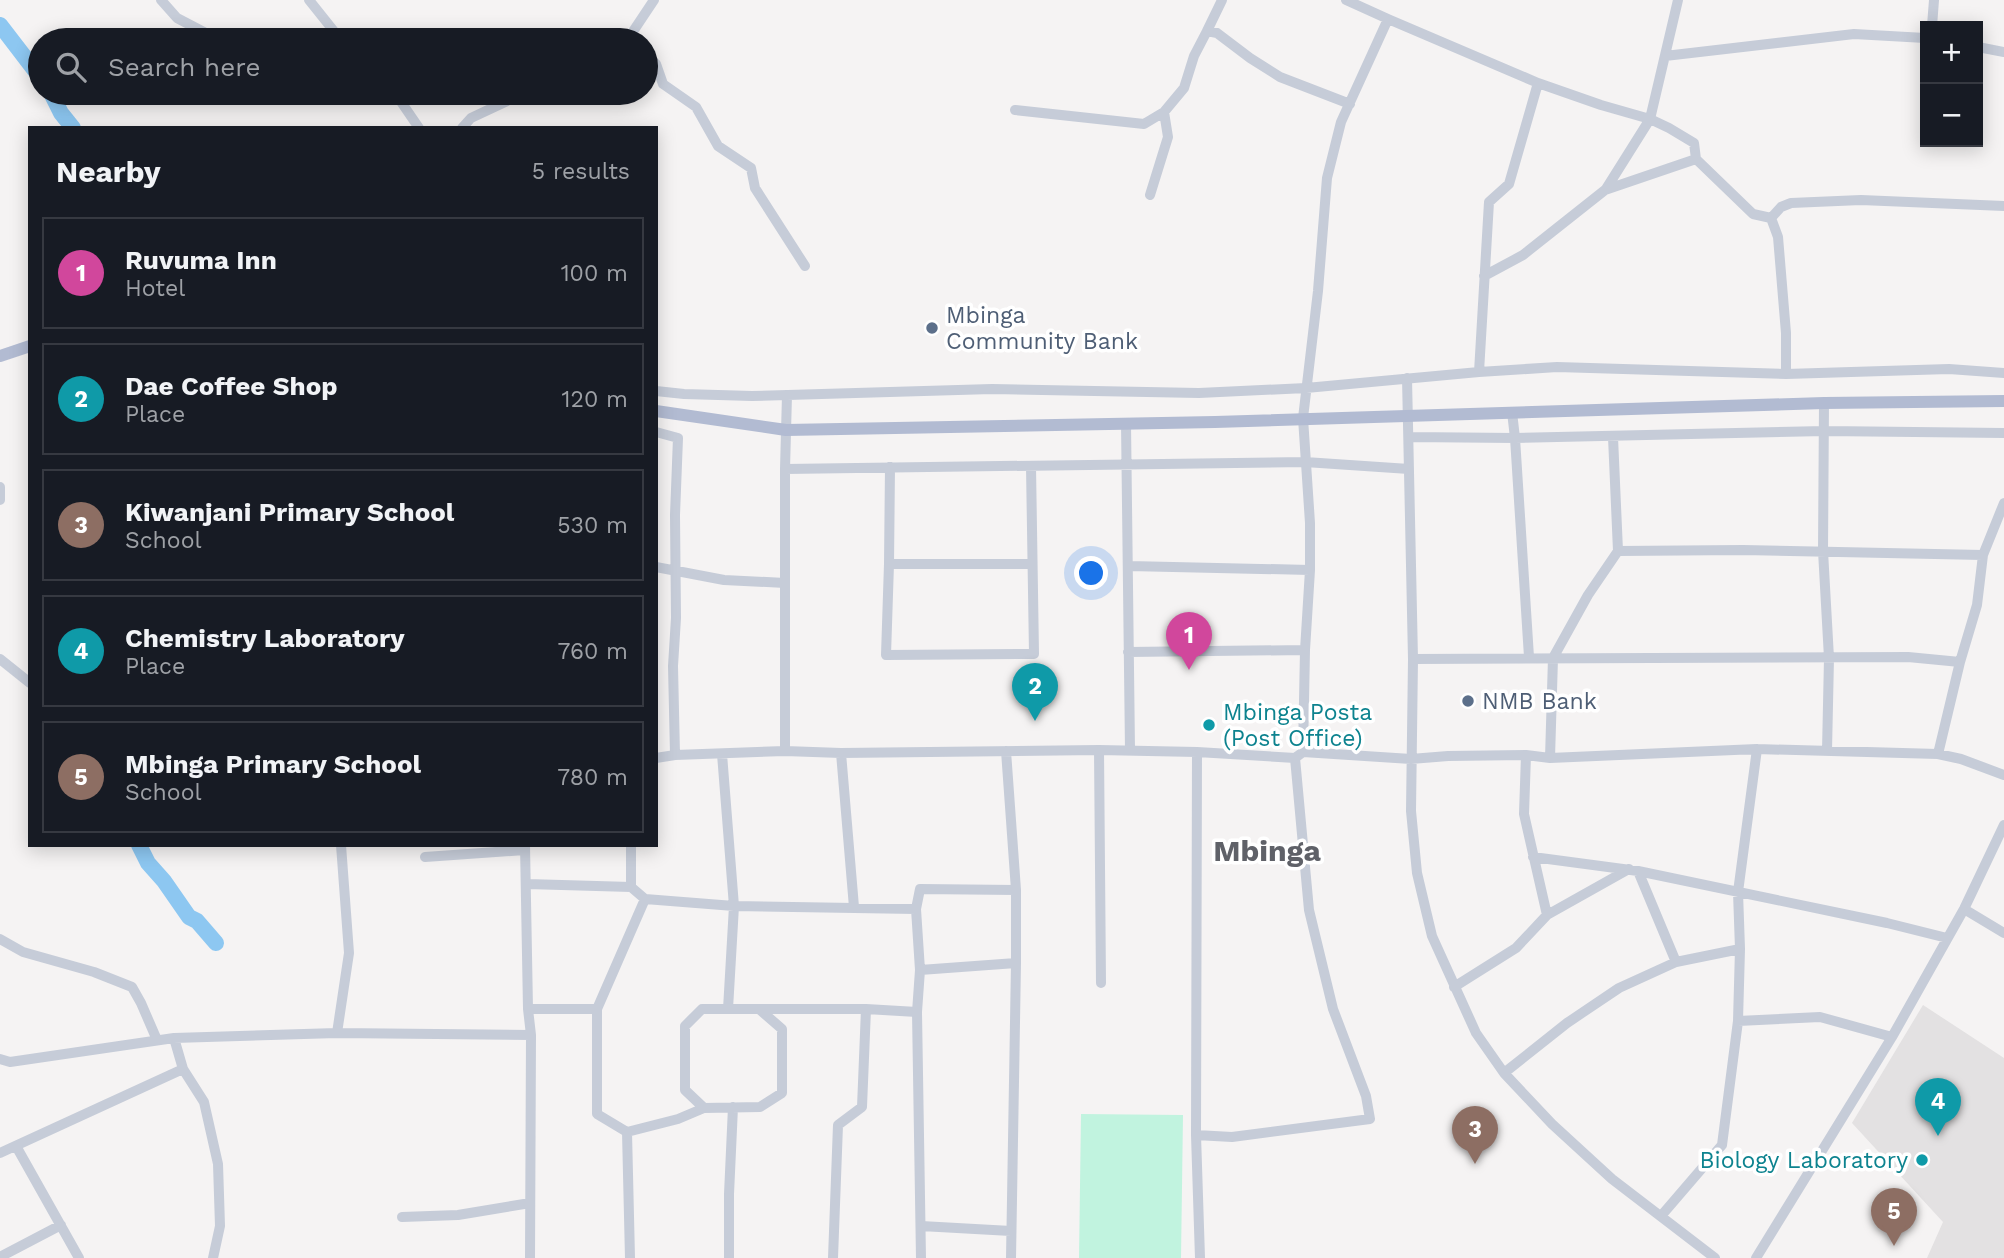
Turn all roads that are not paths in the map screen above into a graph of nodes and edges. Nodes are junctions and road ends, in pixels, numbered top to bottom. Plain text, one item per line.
1 (161, 0) edge
2 (309, 0) edge
3 (1222, 0) edge
4 (1346, 0) edge
5 (1678, 0) edge
6 (1934, 0) edge
7 (649, 2) edge
8 (1388, 19) junction
9 (1932, 21) edge
10 (196, 28) edge
11 (331, 28) edge
12 (635, 28) edge
13 (1207, 31) junction
14 (1920, 38) edge
15 (1983, 48) edge
16 (2004, 52) edge
17 (1665, 56) junction
18 (658, 70) edge
19 (1538, 83) junction
20 (1350, 104) junction
21 (403, 105) edge
22 (499, 105) edge
23 (1014, 110) dead end
24 (1164, 112) junction
25 (1650, 119) junction
26 (418, 126) edge
27 (464, 126) edge
28 (1696, 159) junction
29 (1605, 190) junction
30 (1150, 195) dead end
31 (2004, 206) edge
32 (1771, 218) junction
33 (805, 265) dead end
34 (1484, 276) junction
35 (28, 347) edge
36 (0, 356) edge
37 (1479, 372) junction
38 (2004, 373) edge
39 (1786, 374) junction
40 (1407, 378) junction
41 (1306, 388) junction
42 (658, 391) edge
43 (787, 394) junction
44 (2004, 401) edge
45 (1824, 403) junction
46 (658, 411) edge
47 (1512, 412) junction
48 (1408, 415) junction
49 (1303, 418) junction
50 (1126, 423) junction
51 (786, 430) junction
52 (1825, 431) junction
53 (658, 433) edge
54 (2004, 433) edge
55 (1409, 437) junction
56 (1613, 437) junction
57 (1515, 438) junction
58 (1306, 462) junction
59 (1128, 465) junction
60 (1031, 466) junction
61 (890, 467) junction
62 (785, 469) junction
63 (1409, 469) junction
64 (0, 487) edge
65 (0, 500) edge
66 (2004, 503) edge
67 (1618, 551) junction
68 (1824, 551) junction
69 (1983, 555) junction
70 (889, 564) junction
71 (1032, 564) junction
72 (1129, 566) junction
73 (658, 568) edge
74 (1310, 570) junction
75 (676, 572) junction
76 (785, 583) junction
77 (1305, 650) junction
78 (1128, 652) junction
79 (1529, 657) junction
80 (1553, 657) junction
81 (1829, 658) junction
82 (0, 659) edge
83 (1413, 659) junction
84 (1960, 662) junction
85 (28, 680) edge
86 (1757, 749) junction
87 (1099, 750) junction
88 (1130, 750) junction
89 (785, 751) junction
90 (1006, 751) junction
91 (1827, 751) junction
92 (1196, 752) junction
93 (841, 753) junction
94 (722, 754) junction
95 (1938, 754) junction
96 (675, 755) junction
97 (1299, 755) junction
98 (1526, 755) junction
99 (658, 758) edge
100 (1550, 758) junction
101 (1411, 759) junction
102 (2004, 775) edge
103 (2004, 825) edge
104 (341, 847) edge
105 (525, 847) edge
106 (631, 847) edge
107 (425, 857) dead end
108 (1533, 857) junction
109 (1633, 870) junction
110 (527, 884) junction
111 (631, 887) junction
112 (1016, 890) junction
113 (1738, 892) junction
114 (645, 899) junction
115 (734, 906) junction
116 (854, 907) junction
117 (916, 909) junction
118 (1964, 909) junction
119 (1547, 915) junction
120 (2004, 933) edge
121 (0, 939) edge
122 (1947, 939) junction
123 (1740, 949) junction
124 (1676, 962) junction
125 (1017, 963) junction
126 (920, 970) junction
127 (1101, 983) dead end
128 (1454, 987) junction
129 (528, 1009) junction
130 (597, 1009) junction
131 (728, 1009) junction
132 (759, 1009) junction
133 (866, 1009) junction
134 (917, 1012) junction
135 (1738, 1021) junction
136 (337, 1034) junction
137 (530, 1035) junction
138 (1892, 1037) junction
139 (174, 1038) junction
140 (157, 1040) junction
141 (0, 1059) edge
142 (183, 1069) junction
143 (1504, 1073) junction
144 (733, 1107) junction
145 (704, 1108) junction
146 (627, 1132) junction
147 (1196, 1135) junction
148 (16, 1146) junction
149 (0, 1153) edge
150 (530, 1203) junction
151 (1661, 1216) junction
152 (402, 1217) dead end
153 (61, 1225) junction
154 (921, 1226) junction
155 (1011, 1231) junction
156 (0, 1257) edge
157 (79, 1258) edge
158 (213, 1258) edge
159 (530, 1258) edge
160 (631, 1258) edge
161 (729, 1258) edge
162 (833, 1258) edge
163 (921, 1258) edge
164 (1011, 1258) edge
165 (1200, 1258) edge
166 (1715, 1258) edge
167 (1756, 1258) edge

1 - 10 street
2 - 11 street
3 - 13 street
4 - 8 street
5 - 17 street
6 - 9 street
7 - 12 street
8 - 19 street
8 - 20 street
13 - 20 street
13 - 24 street
14 - 17 street
15 - 16 street
17 - 25 street
18 - 33 street
19 - 25 street
19 - 34 street
20 - 41 street
21 - 26 street
22 - 27 street
23 - 24 street
24 - 30 street
25 - 28 street
25 - 29 street
28 - 29 street
28 - 32 street
29 - 34 street
31 - 32 street
32 - 39 street
34 - 37 street
35 - 36 main road
37 - 39 street
37 - 40 street
38 - 39 street
40 - 41 street
40 - 48 street
41 - 43 street
41 - 49 street
42 - 43 street
43 - 51 street
44 - 45 main road
45 - 47 main road
45 - 52 street
46 - 51 main road
47 - 48 main road
47 - 57 street
48 - 49 main road
48 - 55 street
49 - 50 main road
49 - 58 street
50 - 51 main road
50 - 59 street
51 - 62 street
52 - 54 street
52 - 56 street
52 - 68 street
53 - 75 street
55 - 57 street
55 - 63 street
56 - 57 street
56 - 67 street
57 - 79 street
58 - 59 street
58 - 63 street
58 - 74 street
59 - 60 street
59 - 72 street
60 - 61 street
60 - 71 street
61 - 62 street
61 - 70 street
62 - 76 street
63 - 83 street
64 - 65 street
66 - 69 street
67 - 68 street
67 - 80 street
68 - 69 street
68 - 81 street
69 - 84 street
70 - 71 street
70 - 71 street
72 - 74 street
72 - 78 street
73 - 75 street
74 - 77 street
75 - 76 street
75 - 96 street
76 - 89 street
77 - 78 street
77 - 97 street
78 - 88 street
79 - 80 street
79 - 83 street
80 - 81 street
80 - 100 street
81 - 84 street
81 - 91 street
82 - 85 street
83 - 101 street
84 - 95 street
86 - 91 street
86 - 100 street
86 - 113 street
87 - 88 street
87 - 90 street
87 - 127 street
88 - 92 street
89 - 93 street
89 - 94 street
90 - 93 street
90 - 112 street
91 - 95 street
92 - 97 street
92 - 147 street
93 - 116 street
94 - 96 street
94 - 115 street
95 - 102 street
96 - 99 street
97 - 101 street
97 - 147 street
98 - 100 street
98 - 101 street
98 - 108 street
101 - 128 street
103 - 118 street
104 - 136 street
105 - 107 street
105 - 110 street
106 - 111 street
108 - 109 street
108 - 119 street
109 - 113 street
109 - 119 street
109 - 124 street
110 - 111 street
110 - 129 street
111 - 114 street
112 - 117 street
112 - 125 street
113 - 122 street
113 - 123 street
114 - 115 street
114 - 130 street
115 - 116 street
115 - 131 street
116 - 117 street
117 - 126 street
118 - 120 street
118 - 122 street
119 - 128 street
121 - 140 street
122 - 138 street
123 - 124 street
123 - 135 street
124 - 143 street
125 - 126 street
125 - 155 street
126 - 134 street
128 - 143 street
129 - 130 street
129 - 137 street
130 - 146 street
131 - 132 street
131 - 145 street
132 - 133 street
132 - 144 street
133 - 134 street
133 - 162 street
134 - 154 street
135 - 138 street
135 - 151 street
136 - 137 street
136 - 139 street
137 - 150 street
138 - 167 street
139 - 140 street
139 - 142 street
140 - 141 street
142 - 148 street
142 - 158 street
143 - 151 street
144 - 145 street
144 - 161 street
145 - 146 street
146 - 160 street
147 - 165 street
148 - 149 street
148 - 153 street
150 - 152 street
150 - 159 street
151 - 166 street
153 - 156 street
153 - 157 street
154 - 155 street
154 - 163 street
155 - 164 street

